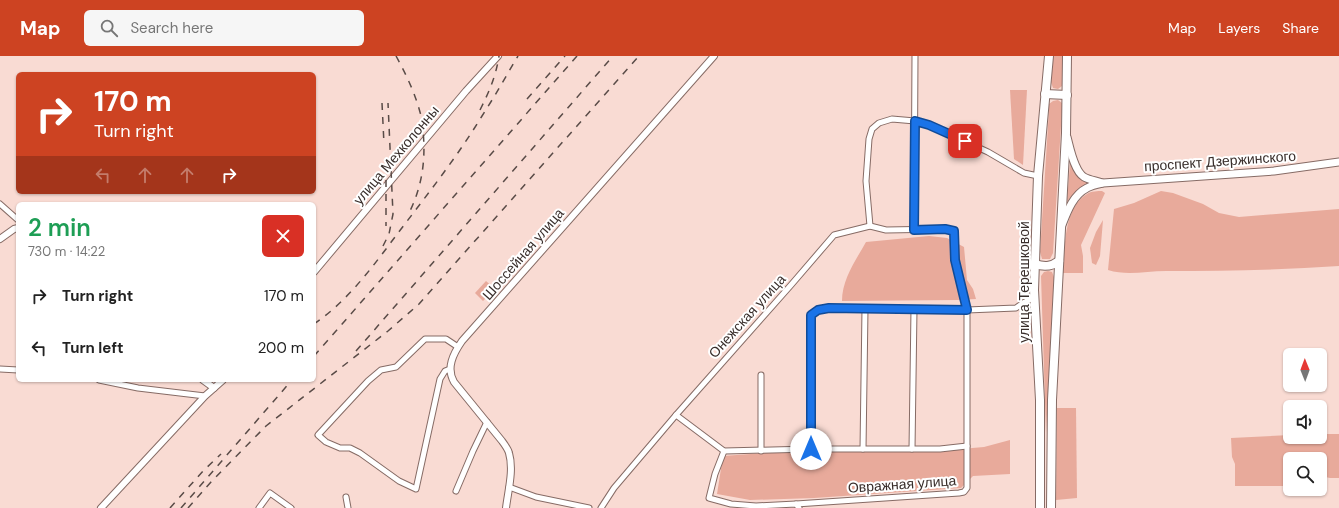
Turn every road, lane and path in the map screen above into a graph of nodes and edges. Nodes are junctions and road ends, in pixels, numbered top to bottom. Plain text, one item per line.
1 (498, 56) edge
2 (714, 56) edge
3 (915, 56) edge
4 (1048, 56) edge
5 (1067, 56) edge
6 (1045, 94) junction
7 (1067, 95) junction
8 (915, 121) junction
9 (1066, 132) junction
10 (1339, 162) edge
11 (1038, 176) junction
12 (1103, 183) junction
13 (0, 204) edge
14 (16, 218) edge
15 (870, 226) junction
16 (1061, 227) junction
17 (16, 228) edge
18 (914, 230) junction
19 (0, 239) edge
20 (1059, 261) junction
21 (1035, 264) junction
22 (316, 270) edge
23 (1035, 297) junction
24 (865, 309) junction
25 (914, 309) junction
26 (967, 310) junction
27 (458, 347) junction
28 (0, 369) edge
29 (450, 369) junction
30 (16, 370) edge
31 (761, 375) dead end
32 (109, 382) edge
33 (206, 382) edge
34 (221, 382) edge
35 (214, 388) junction
36 (205, 396) junction
37 (676, 415) junction
38 (487, 422) junction
39 (967, 446) junction
40 (811, 449) junction
41 (862, 449) junction
42 (912, 449) junction
43 (724, 451) junction
44 (761, 451) junction
45 (509, 487) junction
46 (456, 492) dead end
47 (346, 497) dead end
48 (797, 506) edge
49 (101, 508) edge
50 (259, 508) edge
51 (291, 508) edge
52 (348, 508) edge
53 (506, 508) edge
54 (589, 508) edge
55 (601, 508) edge
56 (1040, 508) edge
57 (1051, 508) edge

1 - 22 street, улица Мехколонны
2 - 27 street, Шоссейная улица
3 - 8 street
4 - 6 main road, улица Терешковой
5 - 7 main road
6 - 7 main road
6 - 11 main road, улица Терешковой
7 - 9 main road
8 - 11 street
8 - 15 street
8 - 18 street
9 - 12 main road
9 - 16 main road
10 - 12 main road, проспект Дзержинского
11 - 21 main road, улица Терешковой
12 - 16 main road
13 - 14 street
15 - 18 street, Онежская улица
15 - 37 street, Онежская улица
16 - 20 main road
17 - 19 street
18 - 26 street, Онежская улица
20 - 21 main road
20 - 57 main road
21 - 23 main road, улица Терешковой
23 - 26 street
23 - 56 main road, улица Терешковой
24 - 25 street
24 - 40 street
24 - 41 street
25 - 26 street
25 - 42 street
26 - 39 street
27 - 29 street, Шоссейная улица
27 - 29 street
28 - 30 street
29 - 38 street
31 - 44 street
32 - 36 street
33 - 35 street
34 - 35 street
35 - 36 street
36 - 49 street
37 - 43 street
37 - 55 street, Онежская улица
38 - 45 street
38 - 46 street
39 - 42 street
39 - 48 street, Овражная улица
40 - 41 street
40 - 44 street
41 - 42 street
43 - 44 street
43 - 48 street, Овражная улица
45 - 53 street
45 - 54 street
47 - 52 street
50 - 51 street

